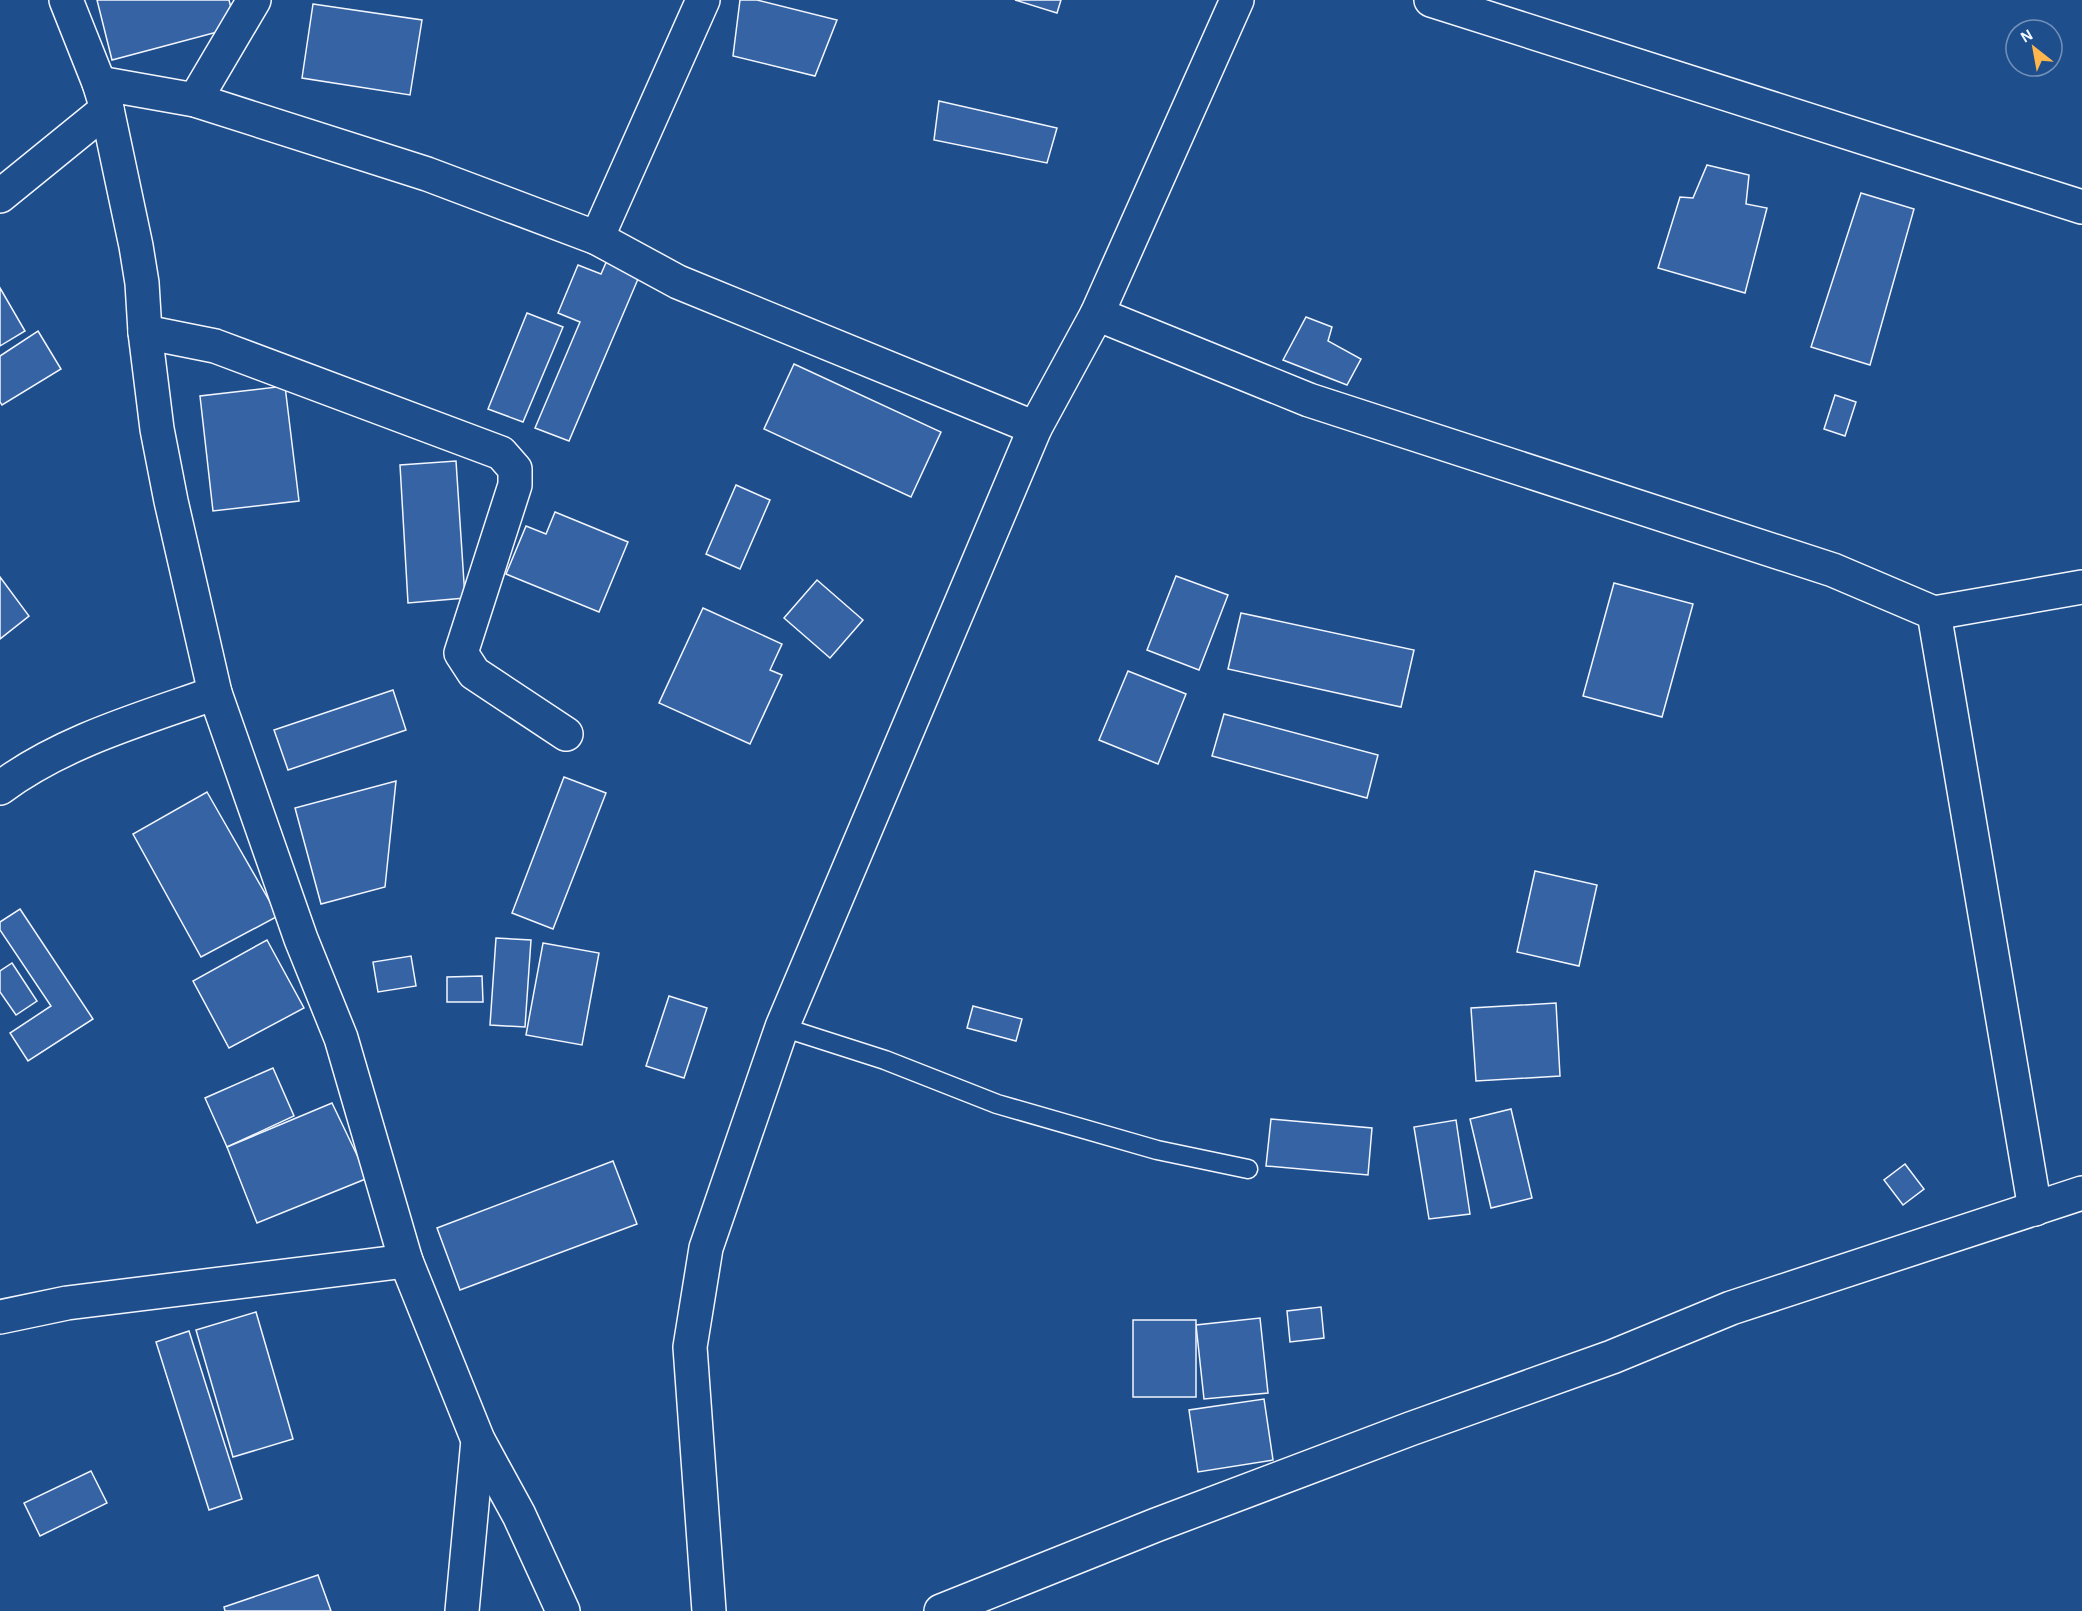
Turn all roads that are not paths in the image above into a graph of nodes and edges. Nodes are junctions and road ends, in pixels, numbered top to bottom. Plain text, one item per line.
1 (66, 0) edge
2 (254, 0) edge
3 (703, 0) edge
4 (1237, 0) edge
5 (1431, 0) edge
6 (103, 96) junction
7 (195, 100) junction
8 (0, 196) edge
9 (2082, 207) edge
10 (597, 238) junction
11 (1097, 314) junction
12 (145, 332) junction
13 (1035, 428) junction
14 (2082, 587) edge
15 (1934, 613) junction
16 (215, 693) junction
17 (566, 734) dead end
18 (0, 788) edge
19 (782, 1027) junction
20 (1248, 1169) dead end
21 (2082, 1193) edge
22 (2035, 1209) junction
23 (406, 1261) junction
24 (0, 1317) edge
25 (478, 1440) junction
26 (462, 1611) edge
27 (562, 1611) edge
28 (709, 1611) edge
29 (941, 1611) edge

1 - 6 street
2 - 7 street
3 - 10 street
4 - 11 street
5 - 9 street
6 - 7 street
6 - 8 street
6 - 12 street
7 - 10 street
10 - 13 street
11 - 13 street
11 - 15 street
12 - 16 street
12 - 17 street
13 - 19 street
14 - 15 street
15 - 22 street
16 - 18 street
16 - 23 street
19 - 20 lane
19 - 28 street
21 - 22 street
22 - 29 street
23 - 24 street
23 - 25 street
25 - 26 street
25 - 27 street

